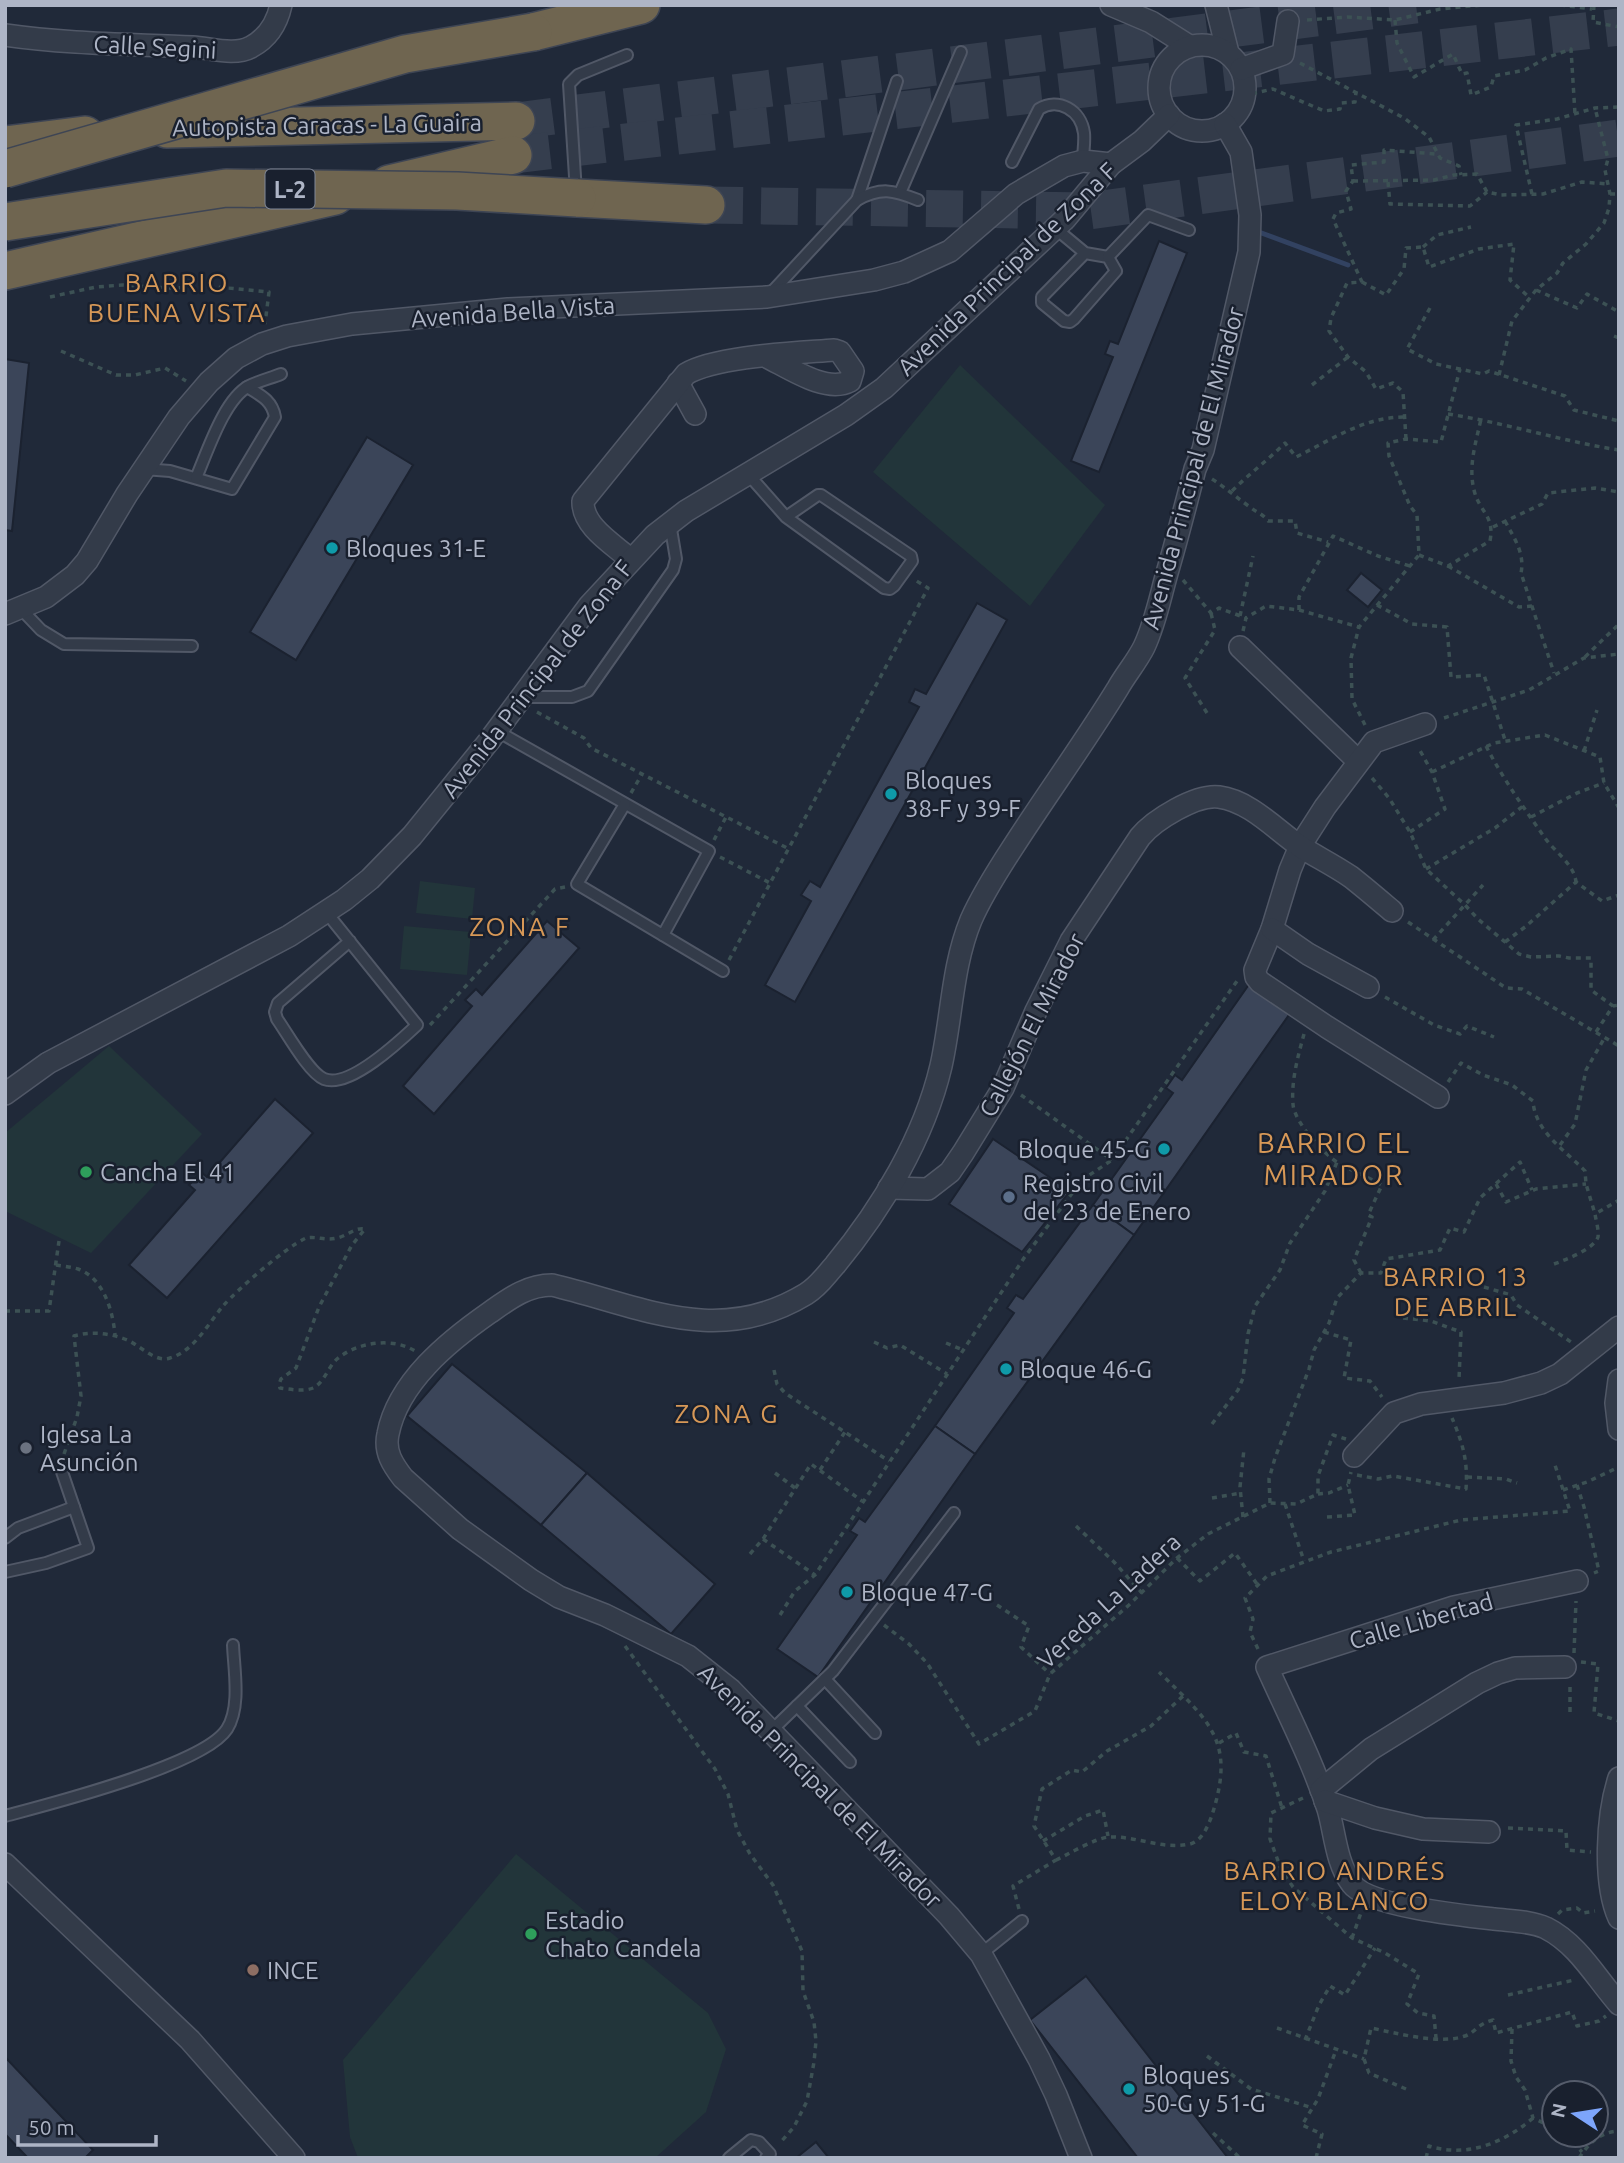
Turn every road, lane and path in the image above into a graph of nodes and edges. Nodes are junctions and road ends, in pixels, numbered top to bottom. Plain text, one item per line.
1 (281, 5) edge
2 (641, 5) edge
3 (1111, 5) edge
4 (1216, 5) edge
5 (1482, 5) edge
6 (1560, 5) edge
7 (1594, 7) edge
8 (1395, 20) junction
9 (1288, 21) joint
10 (1619, 27) edge
11 (5, 35) edge
12 (1189, 47) junction
13 (961, 52) dead end
14 (1283, 54) junction
15 (627, 55) dead end
16 (1235, 61) junction
17 (897, 81) dead end
18 (1356, 92) junction
19 (1244, 100) junction
20 (1619, 107) edge
21 (1595, 108) junction
22 (1575, 114) junction
23 (1169, 115) junction
24 (1225, 124) junction
25 (6, 150) edge
26 (1436, 154) junction
27 (1083, 161) junction
28 (1012, 162) dead end
29 (1111, 164) junction
30 (1461, 175) junction
31 (1353, 181) junction
32 (1388, 182) junction
33 (1608, 184) junction
34 (1486, 192) junction
35 (900, 193) junction
36 (1532, 194) junction
37 (1610, 194) junction
38 (1619, 194) edge
39 (577, 198) junction
40 (857, 200) junction
41 (918, 200) dead end
42 (706, 205) tunnel mouth
43 (5, 222) edge
44 (1471, 227) dead end
45 (1055, 228) junction
46 (1189, 230) dead end
47 (1423, 247) junction
48 (1085, 253) junction
49 (1108, 257) junction
50 (5, 271) edge
51 (1362, 282) junction
52 (1536, 290) junction
53 (50, 297) dead end
54 (767, 297) junction
55 (1530, 298) junction
56 (1430, 307) dead end
57 (1619, 312) edge
58 (262, 344) junction
59 (61, 351) dead end
60 (765, 356) dead end
61 (1348, 357) junction
62 (1460, 369) junction
63 (281, 374) dead end
64 (1499, 375) junction
65 (678, 383) junction
66 (1312, 385) dead end
67 (247, 387) junction
68 (202, 391) junction
69 (695, 414) dead end
70 (1448, 414) junction
71 (1404, 417) junction
72 (1481, 419) junction
73 (1619, 421) edge
74 (1406, 439) junction
75 (1619, 450) edge
76 (144, 469) junction
77 (1195, 469) junction
78 (748, 474) junction
79 (196, 478) junction
80 (1232, 491) junction
81 (1619, 492) edge
82 (786, 517) junction
83 (1505, 521) junction
84 (670, 523) junction
85 (1493, 527) junction
86 (1329, 542) junction
87 (1419, 555) junction
88 (1253, 556) dead end
89 (630, 559) junction
90 (1410, 566) junction
91 (1448, 566) junction
92 (1168, 572) junction
93 (904, 574) junction
94 (1377, 604) junction
95 (1532, 606) junction
96 (10, 609) edge
97 (1299, 610) junction
98 (1211, 613) junction
99 (1240, 616) junction
100 (1619, 624) edge
101 (1359, 627) junction
102 (192, 646) dead end
103 (1240, 647) dead end
104 (1619, 654) edge
105 (1584, 658) junction
106 (1555, 674) junction
107 (520, 699) junction
108 (1492, 704) junction
109 (1597, 710) dead end
110 (1207, 713) dead end
111 (1417, 727) junction
112 (497, 731) junction
113 (1505, 740) junction
114 (1374, 743) junction
115 (1486, 746) junction
116 (1584, 751) junction
117 (1358, 761) junction
118 (1432, 772) junction
119 (642, 774) junction
120 (1604, 783) junction
121 (625, 804) junction
122 (1523, 806) junction
123 (1619, 808) edge
124 (726, 817) junction
125 (1531, 817) junction
126 (1410, 832) junction
127 (1300, 846) junction
128 (789, 849) junction
129 (709, 851) junction
130 (1426, 869) junction
131 (1576, 882) junction
132 (771, 883) junction
133 (578, 884) junction
134 (1483, 885) dead end
135 (1619, 895) edge
136 (1465, 905) junction
137 (1392, 911) joint
138 (326, 912) junction
139 (1272, 929) junction
140 (663, 935) junction
141 (1433, 940) junction
142 (350, 942) junction
143 (1505, 942) junction
144 (1255, 968) junction
145 (723, 971) joint
146 (1368, 987) joint
147 (1619, 1005) edge
148 (1613, 1006) junction
149 (1309, 1016) junction
150 (417, 1026) junction
151 (1596, 1032) junction
152 (1494, 1037) dead end
153 (1605, 1037) junction
154 (1619, 1046) edge
155 (5, 1094) edge
156 (1438, 1097) joint
157 (992, 1109) junction
158 (1560, 1145) junction
159 (1112, 1160) junction
160 (1337, 1163) junction
161 (1496, 1184) junction
162 (1586, 1184) junction
163 (888, 1188) junction
164 (1532, 1190) junction
165 (1619, 1200) edge
166 (1595, 1214) junction
167 (59, 1241) dead end
168 (1554, 1264) dead end
169 (56, 1265) junction
170 (1361, 1273) junction
171 (1484, 1287) dead end
172 (5, 1311) edge
173 (1403, 1318) dead end
174 (1619, 1327) edge
175 (1324, 1332) junction
176 (114, 1335) junction
177 (874, 1342) dead end
178 (946, 1343) dead end
179 (963, 1350) junction
180 (1587, 1353) junction
181 (430, 1361) junction
182 (775, 1370) dead end
183 (947, 1374) junction
184 (1619, 1380) edge
185 (1452, 1399) junction
186 (1394, 1413) junction
187 (1212, 1424) dead end
188 (1619, 1429) edge
189 (845, 1432) junction
190 (1244, 1449) dead end
191 (889, 1461) junction
192 (1352, 1465) junction
193 (1555, 1465) dead end
194 (60, 1466) joint
195 (1619, 1466) edge
196 (820, 1471) junction
197 (775, 1473) dead end
198 (1467, 1477) junction
199 (1517, 1483) dead end
200 (1348, 1485) junction
201 (1577, 1486) junction
202 (795, 1488) junction
203 (1563, 1490) junction
204 (1241, 1493) junction
205 (1318, 1494) junction
206 (1212, 1498) dead end
207 (862, 1501) junction
208 (1270, 1503) junction
209 (1285, 1504) junction
210 (74, 1507) junction
211 (954, 1513) dead end
212 (1243, 1517) junction
213 (1327, 1517) dead end
214 (1076, 1526) dead end
215 (5, 1538) edge
216 (763, 1539) junction
217 (750, 1554) dead end
218 (1177, 1558) junction
219 (1304, 1561) junction
220 (5, 1572) edge
221 (815, 1575) junction
222 (1577, 1581) junction
223 (1257, 1584) junction
224 (1142, 1593) junction
225 (997, 1605) dead end
226 (605, 1615) junction
227 (780, 1615) dead end
228 (874, 1618) junction
229 (233, 1645) dead end
230 (1267, 1667) junction
231 (1565, 1667) joint
232 (1159, 1672) dead end
233 (1050, 1674) junction
234 (825, 1679) junction
235 (1183, 1696) junction
236 (797, 1706) junction
237 (1570, 1712) dead end
238 (1619, 1721) edge
239 (771, 1731) junction
240 (875, 1733) dead end
241 (1219, 1743) junction
242 (850, 1762) dead end
243 (1619, 1779) edge
244 (1323, 1795) junction
245 (1282, 1808) junction
246 (5, 1816) edge
247 (1489, 1832) joint
248 (1108, 1836) junction
249 (1043, 1841) junction
250 (1609, 1853) junction
251 (1056, 1860) junction
252 (5, 1864) edge
253 (1367, 1895) junction
254 (1617, 1915) edge
255 (1022, 1921) joint
256 (1543, 1926) junction
257 (1352, 1938) junction
258 (1375, 1948) junction
259 (981, 1954) junction
260 (1594, 1974) junction
261 (1508, 1995) dead end
262 (1614, 2009) edge
263 (1277, 2028) dead end
264 (1512, 2029) junction
265 (1436, 2038) junction
266 (1305, 2039) junction
267 (1336, 2050) junction
268 (1207, 2056) dead end
269 (1364, 2059) junction
270 (1406, 2089) dead end
271 (1313, 2108) junction
272 (1533, 2118) junction
273 (1540, 2121) edge
274 (1619, 2131) edge
275 (1213, 2133) dead end
276 (1579, 2149) edge
277 (1582, 2152) junction
278 (768, 2156) edge
279 (294, 2158) edge
280 (729, 2158) edge
281 (1081, 2158) edge
282 (1240, 2158) edge
283 (1316, 2158) edge
284 (1426, 2158) edge
285 (1578, 2158) edge

1 - 11 street, Calle Segini
2 - 25 highway, Autopista Caracas - La Guaira / L-2, bridge
3 - 12 street
4 - 16 street
5 - 8 path
6 - 7 path
7 - 10 path
8 - 9 path
8 - 22 path
9 - 14 street
12 - 16 street
12 - 23 street
13 - 35 lane
14 - 16 street
14 - 18 path
15 - 39 lane
16 - 19 street
17 - 40 lane
18 - 19 path
18 - 26 path
19 - 24 street
20 - 21 path
21 - 22 path
21 - 33 path
22 - 36 path
23 - 24 street
23 - 29 street, Avenida Principal de Zona F
24 - 77 street, Avenida Principal de El Mirador
25 - 50 highway, Autopista Caracas - La Guaira / L-2
26 - 30 path
26 - 31 path
27 - 28 lane
27 - 29 street, Avenida Bella Vista
27 - 54 street, Avenida Bella Vista
29 - 45 street, Avenida Principal de Zona F
30 - 32 path
30 - 34 path
31 - 32 path
31 - 51 path
32 - 34 path
33 - 36 path
33 - 37 path
34 - 36 path
35 - 40 lane
35 - 41 lane
37 - 38 path
37 - 52 path
39 - 42 highway, L-2
39 - 43 highway, L-2, bridge
40 - 54 lane
44 - 47 path
45 - 48 lane
45 - 78 street, Avenida Principal de Zona F
46 - 49 lane
47 - 51 path
47 - 55 path
48 - 49 lane
48 - 49 lane
51 - 61 path
52 - 55 path
52 - 57 path
53 - 58 path
54 - 58 street, Avenida Bella Vista
55 - 64 path
56 - 62 path
58 - 68 street, Avenida Bella Vista
59 - 68 path
60 - 65 street
61 - 66 path
61 - 71 path
62 - 64 path
62 - 70 path
63 - 67 lane
64 - 73 path
65 - 69 street
65 - 89 street
67 - 79 lane
67 - 79 lane
68 - 76 street, Avenida Bella Vista
70 - 72 path
70 - 74 path
71 - 74 path
71 - 80 path
72 - 75 path
72 - 85 path
74 - 87 path
76 - 79 lane
76 - 96 street, Avenida Bella Vista
77 - 80 path
77 - 92 street, Avenida Principal de El Mirador
78 - 82 lane
78 - 84 street, Avenida Principal de Zona F
80 - 86 path
81 - 83 path
82 - 93 lane
82 - 93 lane
83 - 85 path
83 - 95 path
84 - 89 street, Avenida Principal de Zona F
84 - 107 lane
85 - 91 path
86 - 90 path
86 - 97 path
87 - 90 path
87 - 91 path
88 - 99 path
89 - 107 street, Avenida Principal de Zona F
90 - 94 path
91 - 95 path
92 - 98 path
92 - 163 street, Avenida Principal de El Mirador
93 - 128 path
94 - 101 path
94 - 108 path
95 - 106 path
96 - 102 lane
97 - 99 path
97 - 101 path
98 - 99 path
98 - 110 path
100 - 105 path
101 - 114 path
103 - 117 street
104 - 105 path
105 - 106 path
106 - 108 path
107 - 112 street, Avenida Principal de Zona F
107 - 119 path
108 - 111 path
108 - 113 path
109 - 116 path
111 - 114 street
111 - 118 path
112 - 121 lane
112 - 138 street, Avenida Principal de Zona F
113 - 115 path
113 - 116 path
114 - 117 street
115 - 118 path
115 - 122 path
116 - 120 path
117 - 126 path
117 - 127 street
118 - 126 path
119 - 121 path
119 - 124 path
120 - 123 path
120 - 125 path
121 - 129 lane
121 - 133 lane
122 - 125 path
122 - 130 path
124 - 128 path
124 - 129 path
125 - 131 path
126 - 130 path
127 - 137 street, Callejón El Mirador
127 - 139 street
127 - 157 street, Callejón El Mirador
128 - 132 path
129 - 132 path
129 - 140 lane
130 - 136 path
131 - 135 path
131 - 143 path
132 - 145 path
133 - 140 lane
133 - 150 path
134 - 136 path
136 - 141 path
136 - 143 path
137 - 141 path
138 - 142 lane
138 - 155 street, Avenida Principal de Zona F
139 - 144 street
139 - 146 street
140 - 145 lane
141 - 151 path
142 - 150 lane
142 - 150 lane
143 - 148 path
144 - 149 street
144 - 159 path
146 - 152 path
147 - 148 path
148 - 151 path
149 - 156 street
149 - 160 path
151 - 153 path
153 - 154 path
153 - 158 path
156 - 158 path
157 - 159 path
157 - 163 street, Callejón El Mirador
158 - 162 path
159 - 179 path
160 - 170 path
160 - 187 path
161 - 164 path
161 - 164 path
161 - 170 path
162 - 164 path
162 - 166 path
163 - 181 street, Avenida Principal de El Mirador
165 - 166 path
166 - 168 path
167 - 169 path
169 - 172 path
169 - 176 path
170 - 175 path
171 - 180 path
173 - 185 path
174 - 180 street
175 - 186 path
175 - 208 path
176 - 181 path
176 - 194 path
177 - 183 path
178 - 179 path
179 - 183 path
180 - 185 street
181 - 226 street, Avenida Principal de El Mirador
182 - 189 path
183 - 191 path
184 - 188 street
185 - 186 street
185 - 198 path
186 - 192 street
189 - 191 path
189 - 196 path
190 - 204 path
191 - 207 path
192 - 198 path
192 - 200 path
192 - 205 path
193 - 203 path
194 - 210 lane
195 - 201 path
196 - 202 path
196 - 207 path
197 - 202 path
198 - 199 path
200 - 205 path
200 - 213 path
201 - 203 path
201 - 222 path
202 - 216 path
203 - 219 path
204 - 206 path
204 - 212 path
205 - 209 path
207 - 221 path
208 - 209 path
208 - 212 path, Vereda La Ladera
209 - 219 path
210 - 215 lane
210 - 220 lane
211 - 228 lane
212 - 218 path, Vereda La Ladera
214 - 224 path
216 - 217 path
216 - 221 path
218 - 223 path
218 - 224 path, Vereda La Ladera
219 - 223 path
221 - 227 path
222 - 230 street, Calle Libertad
222 - 238 path
223 - 230 path
224 - 233 path, Vereda La Ladera
225 - 233 path
226 - 239 street, Avenida Principal de El Mirador
226 - 278 path
228 - 233 path, Vereda La Ladera
228 - 234 lane
229 - 246 lane
230 - 244 street
231 - 237 path
231 - 244 street
232 - 235 path
234 - 236 lane
234 - 240 lane
235 - 241 path
235 - 249 path
236 - 239 lane
236 - 242 lane
239 - 259 street, Avenida Principal de El Mirador
241 - 245 path
241 - 248 path
243 - 250 street
244 - 245 path
244 - 247 street
244 - 253 street
245 - 257 path
247 - 250 path
248 - 249 path
248 - 251 path
249 - 251 path
250 - 254 street
251 - 255 path
252 - 279 street
253 - 256 street
253 - 257 path
254 - 256 path
255 - 259 lane
256 - 260 street
257 - 258 path
258 - 265 path
258 - 266 path
259 - 281 street, Avenida Principal de El Mirador
260 - 261 path
260 - 262 street
262 - 264 path
263 - 266 path
264 - 265 path
264 - 272 path
265 - 269 path
266 - 267 path
267 - 269 path
267 - 271 path
268 - 271 path
269 - 270 path
271 - 283 path
272 - 273 path
272 - 284 path
274 - 277 path
275 - 282 path
276 - 277 path
277 - 285 path
278 - 280 lane

